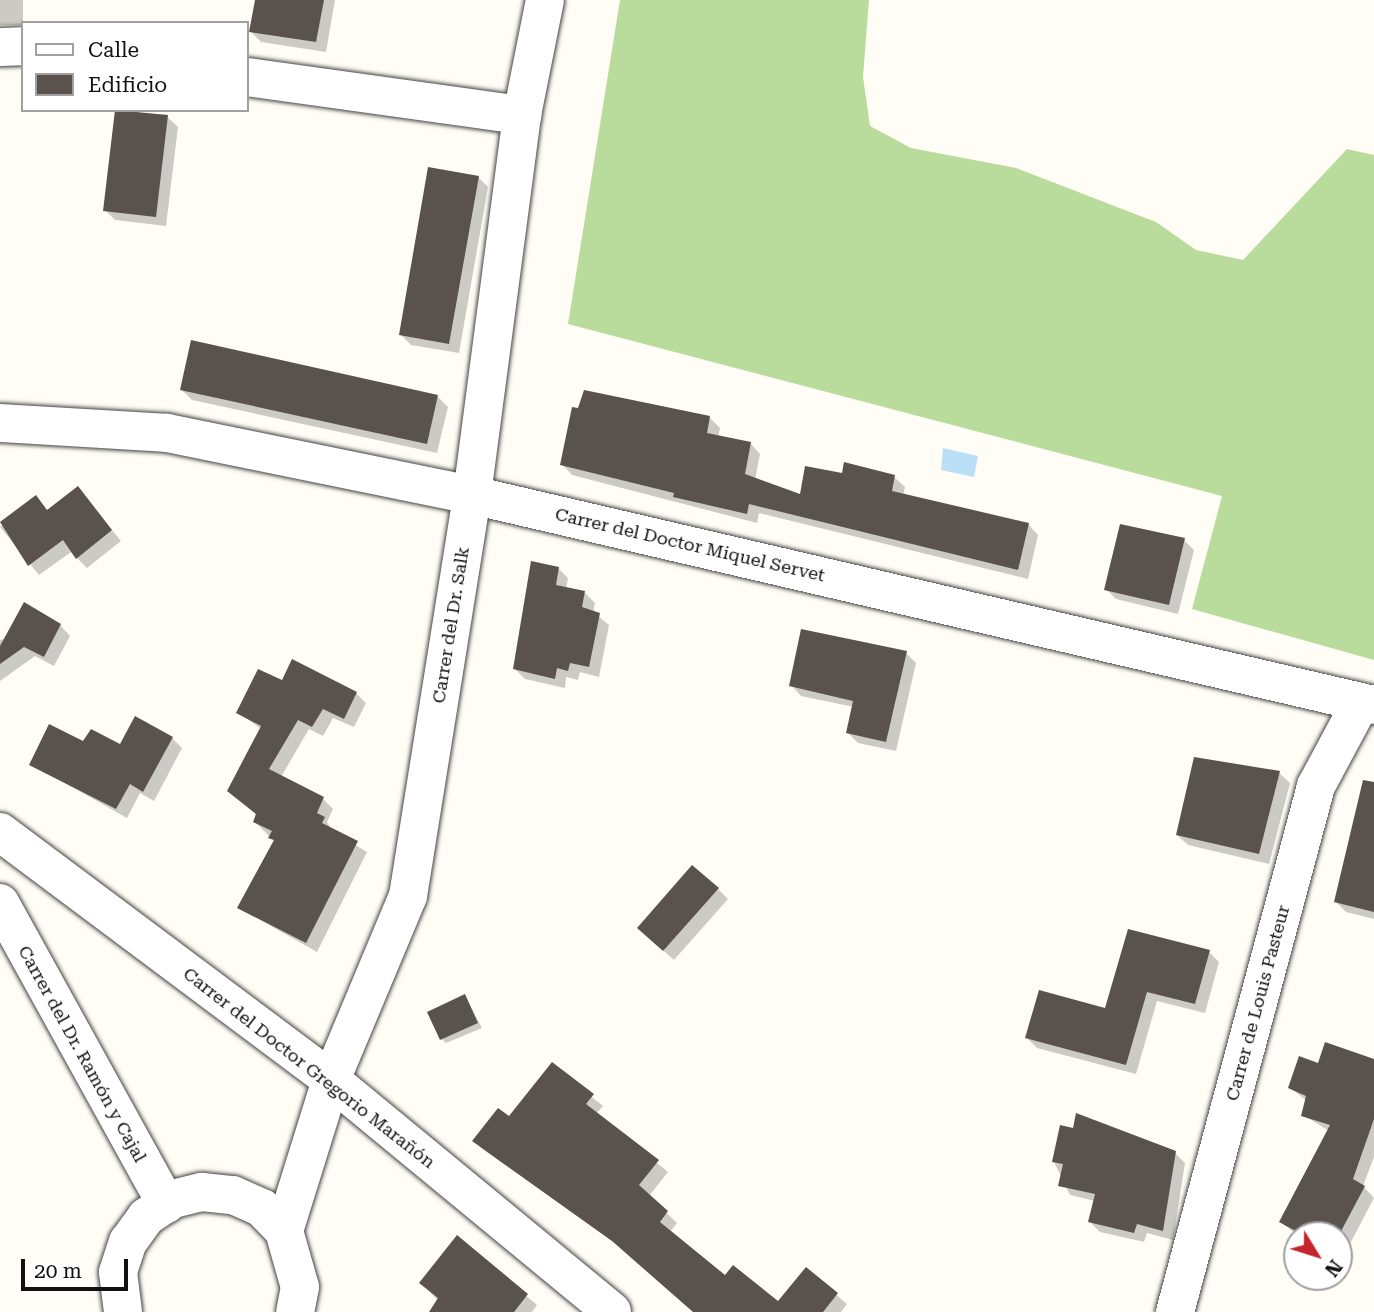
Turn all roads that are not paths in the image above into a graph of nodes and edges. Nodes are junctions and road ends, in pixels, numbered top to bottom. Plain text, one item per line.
1 (545, 0) edge
2 (21, 46) edge
3 (0, 47) edge
4 (248, 77) edge
5 (522, 115) junction
6 (0, 423) edge
7 (472, 495) junction
8 (1367, 703) edge
9 (0, 832) edge
10 (0, 904) edge
11 (331, 1080) junction
12 (166, 1204) junction
13 (284, 1231) junction
14 (123, 1312) edge
15 (295, 1312) edge
16 (612, 1312) edge
17 (1175, 1312) edge

1 - 5 street, Carrer del Dr. Salk
2 - 3 street
4 - 5 street
5 - 7 street, Carrer del Dr. Salk
6 - 7 street, Carrer del Doctor Miquel Servet
7 - 8 street, Carrer del Doctor Miquel Servet
7 - 11 street, Carrer del Dr. Salk
8 - 17 street, Carrer de Louis Pasteur
9 - 11 street, Carrer del Doctor Gregorio Marañón
10 - 12 street, Carrer del Dr. Ramón y Cajal
11 - 13 street, Carrer del Dr. Salk
11 - 16 street, Carrer del Doctor Gregorio Marañón
12 - 13 street
12 - 14 street
13 - 15 street

